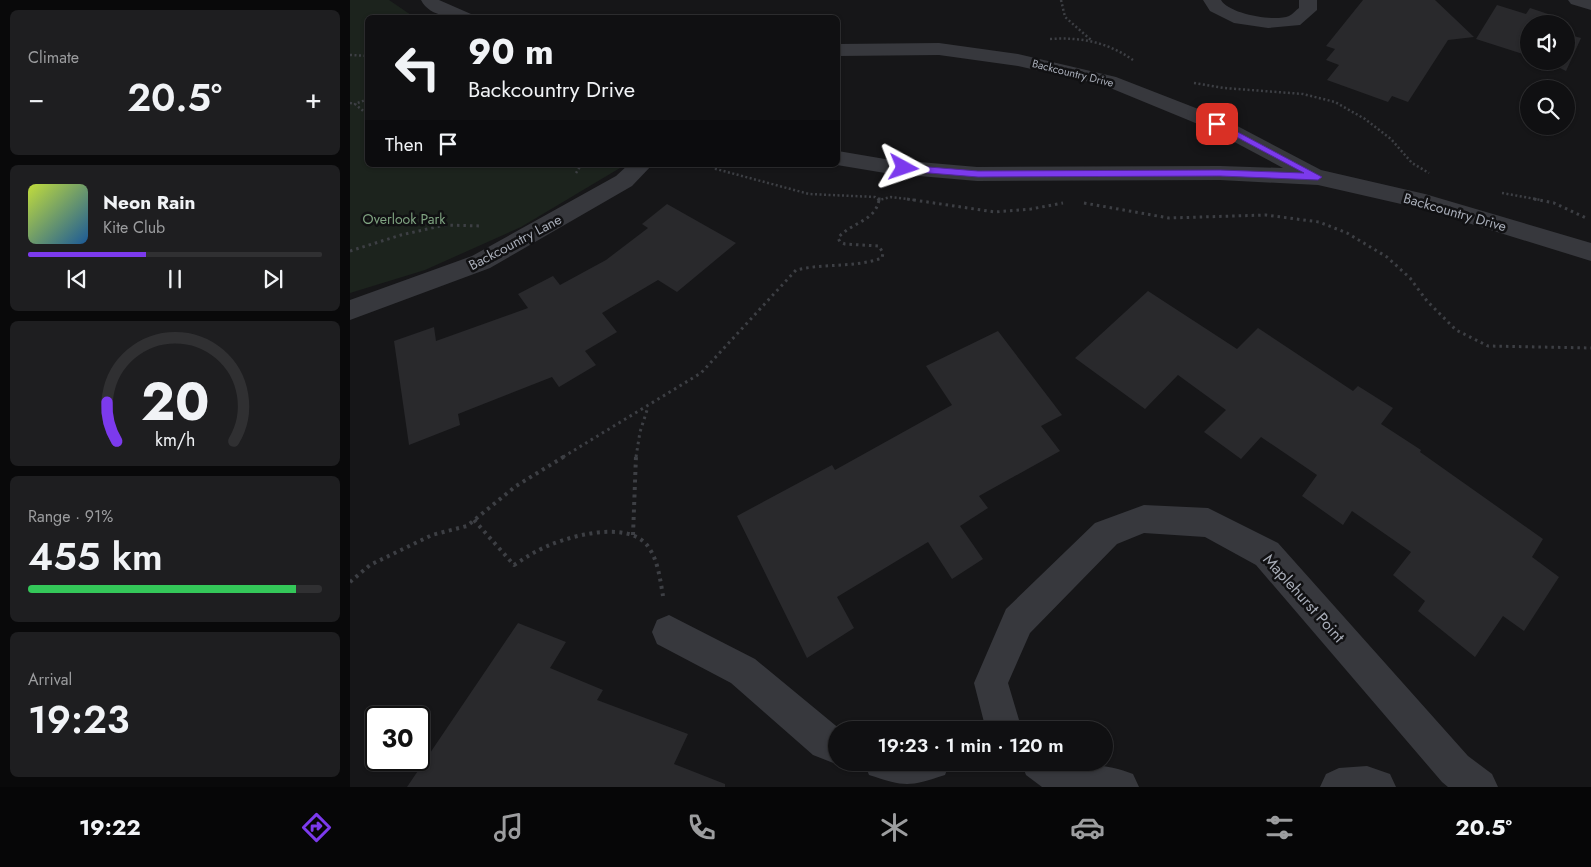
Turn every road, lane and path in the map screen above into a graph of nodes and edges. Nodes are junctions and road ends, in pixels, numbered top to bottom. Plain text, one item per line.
1 (430, 0) edge
2 (1061, 0) edge
3 (1212, 0) edge
4 (1308, 0) edge
5 (1577, 0) edge
6 (1591, 5) edge
7 (458, 15) edge
8 (1091, 40) dead end
9 (840, 50) edge
10 (350, 55) edge
11 (365, 56) edge
12 (365, 100) edge
13 (350, 103) edge
14 (355, 104) junction
15 (365, 112) edge
16 (840, 158) edge
17 (580, 167) edge
18 (639, 167) edge
19 (714, 167) edge
20 (572, 177) dead end
21 (1318, 177) junction
22 (879, 200) junction
23 (1070, 202) dead end
24 (1077, 202) dead end
25 (484, 226) dead end
26 (350, 251) edge
27 (1591, 252) edge
28 (350, 310) edge
29 (1591, 348) edge
30 (648, 407) junction
31 (474, 520) junction
32 (633, 535) junction
33 (350, 582) edge
34 (666, 616) joint
35 (1002, 721) edge
36 (828, 743) edge
37 (1051, 771) edge
38 (1120, 787) edge
39 (1339, 787) edge
40 (1377, 787) edge
41 (1479, 787) edge

1 - 7 street
2 - 8 path
3 - 4 street
5 - 6 street
9 - 21 street, Backcountry Drive
10 - 11 path
12 - 14 path
13 - 14 path
14 - 15 path
16 - 21 street, Backcountry Drive
17 - 20 path
18 - 28 street, Backcountry Lane
19 - 22 path
21 - 27 street, Backcountry Drive
22 - 23 path
22 - 30 path
24 - 29 path
25 - 26 path
30 - 31 path
30 - 32 path
31 - 32 path
31 - 33 path
32 - 34 path
34 - 36 street
35 - 41 street, Maplehurst Point
37 - 38 street
39 - 40 street

